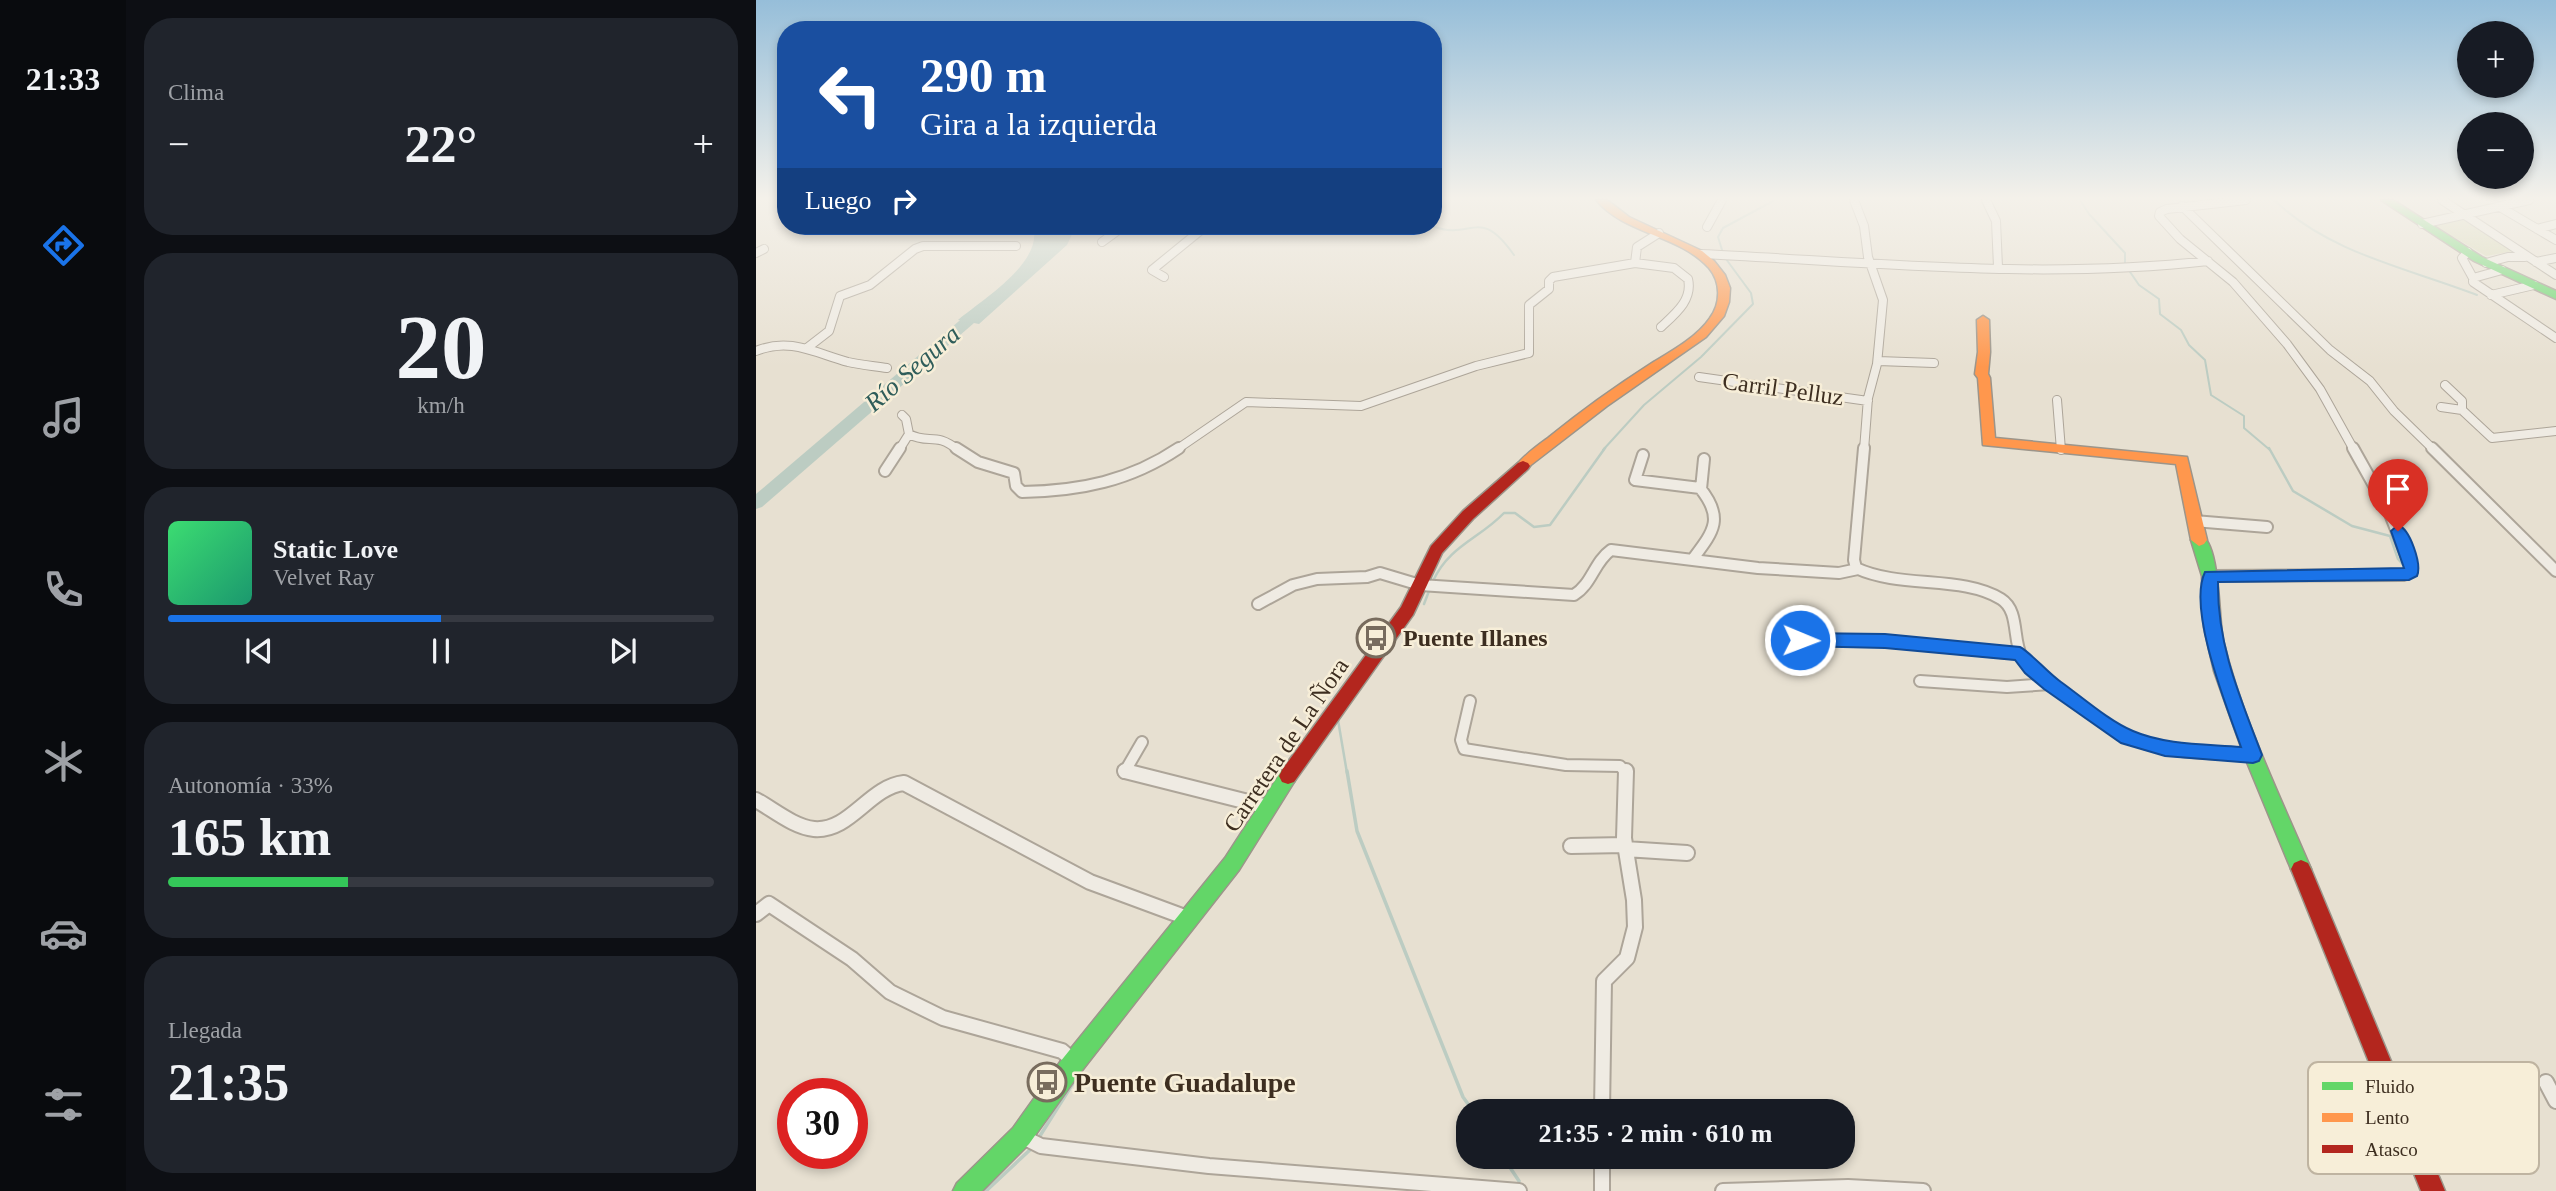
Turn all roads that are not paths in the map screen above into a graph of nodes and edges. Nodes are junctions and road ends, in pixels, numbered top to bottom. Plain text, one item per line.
1 (907, 256) edge
2 (1170, 256) edge
3 (1636, 256) edge
4 (1703, 256) edge
5 (1725, 256) edge
6 (1869, 256) edge
7 (1998, 256) edge
8 (2201, 256) edge
9 (2233, 256) edge
10 (2464, 256) edge
11 (2474, 256) edge
12 (2528, 257) joint
13 (2556, 258) edge
14 (2208, 261) junction
15 (1635, 263) junction
16 (2486, 263) junction
17 (1871, 265) junction
18 (2540, 265) junction
19 (1998, 267) junction
20 (2502, 270) junction
21 (2556, 275) edge
22 (1164, 277) dead end
23 (2473, 278) junction
24 (2530, 283) junction
25 (2491, 295) junction
26 (2556, 295) edge
27 (1983, 320) dead end
28 (1661, 327) dead end
29 (2556, 338) edge
30 (807, 348) junction
31 (756, 351) edge
32 (1878, 361) junction
33 (1934, 363) dead end
34 (887, 368) dead end
35 (1699, 377) dead end
36 (2445, 385) dead end
37 (2057, 400) dead end
38 (1868, 401) junction
39 (2441, 407) dead end
40 (2462, 410) junction
41 (902, 415) dead end
42 (2556, 432) edge
43 (909, 434) junction
44 (2479, 438) dead end
45 (2492, 438) junction
46 (2061, 450) junction
47 (1643, 455) dead end
48 (1704, 459) dead end
49 (885, 471) dead end
50 (1701, 489) junction
51 (2194, 520) junction
52 (2267, 527) dead end
53 (1692, 560) junction
54 (1858, 569) junction
55 (2556, 571) edge
56 (2210, 576) junction
57 (1427, 586) junction
58 (1258, 604) dead end
59 (1800, 640) dead end
60 (2020, 654) junction
61 (1920, 681) dead end
62 (2050, 684) junction
63 (1470, 701) dead end
64 (1142, 742) dead end
65 (2253, 755) junction
66 (756, 800) edge
67 (1268, 807) junction
68 (1571, 846) dead end
69 (1625, 847) junction
70 (1687, 853) dead end
71 (756, 914) edge
72 (1190, 919) junction
73 (1075, 1062) junction
74 (2381, 1062) edge
75 (2546, 1082) dead end
76 (1602, 1099) edge
77 (2556, 1101) edge
78 (1031, 1141) junction
79 (1602, 1169) edge
80 (2425, 1174) edge
81 (1848, 1189) edge
82 (965, 1191) edge
83 (1519, 1191) edge
84 (1602, 1191) edge
85 (1723, 1191) edge
86 (1923, 1191) edge
87 (2432, 1191) edge

1 - 30 street
2 - 22 street
3 - 15 street
4 - 57 main road, Carretera de La Ñora
5 - 17 street
6 - 17 street
7 - 19 street
8 - 14 street
9 - 55 street
10 - 23 street
11 - 16 main road
12 - 16 street
12 - 18 street
13 - 18 street
14 - 19 street
14 - 56 street
15 - 28 street
15 - 43 street
16 - 20 main road
17 - 19 street
17 - 32 street
18 - 21 street
18 - 24 street
20 - 23 street
20 - 24 main road
23 - 25 street
24 - 25 street
24 - 26 main road
25 - 29 street
27 - 46 main road
30 - 31 street
30 - 34 street
32 - 33 street
32 - 38 street
35 - 38 street, Carril Pelluz
36 - 40 street
37 - 46 street
38 - 54 street
39 - 40 street
40 - 45 street
41 - 43 street
42 - 45 street
43 - 49 street
44 - 45 street
46 - 51 main road
47 - 50 street
48 - 50 street
50 - 53 street
51 - 52 street
51 - 56 main road
53 - 54 street
53 - 57 street
54 - 60 street
56 - 65 main road
57 - 58 street
57 - 67 main road, Carretera de La Ñora
59 - 60 street
60 - 62 street
61 - 62 street
62 - 65 street
63 - 69 street
64 - 67 street
65 - 74 main road
66 - 72 street
67 - 72 main road, Carretera de La Ñora
68 - 69 street
69 - 70 street
69 - 76 street
71 - 73 street
72 - 73 main road, Carretera de La Ñora
73 - 78 main road, Carretera de La Ñora
75 - 77 street
78 - 82 main road, Carretera de La Ñora
78 - 83 street
79 - 84 street
80 - 87 main road
81 - 85 street
81 - 86 street

